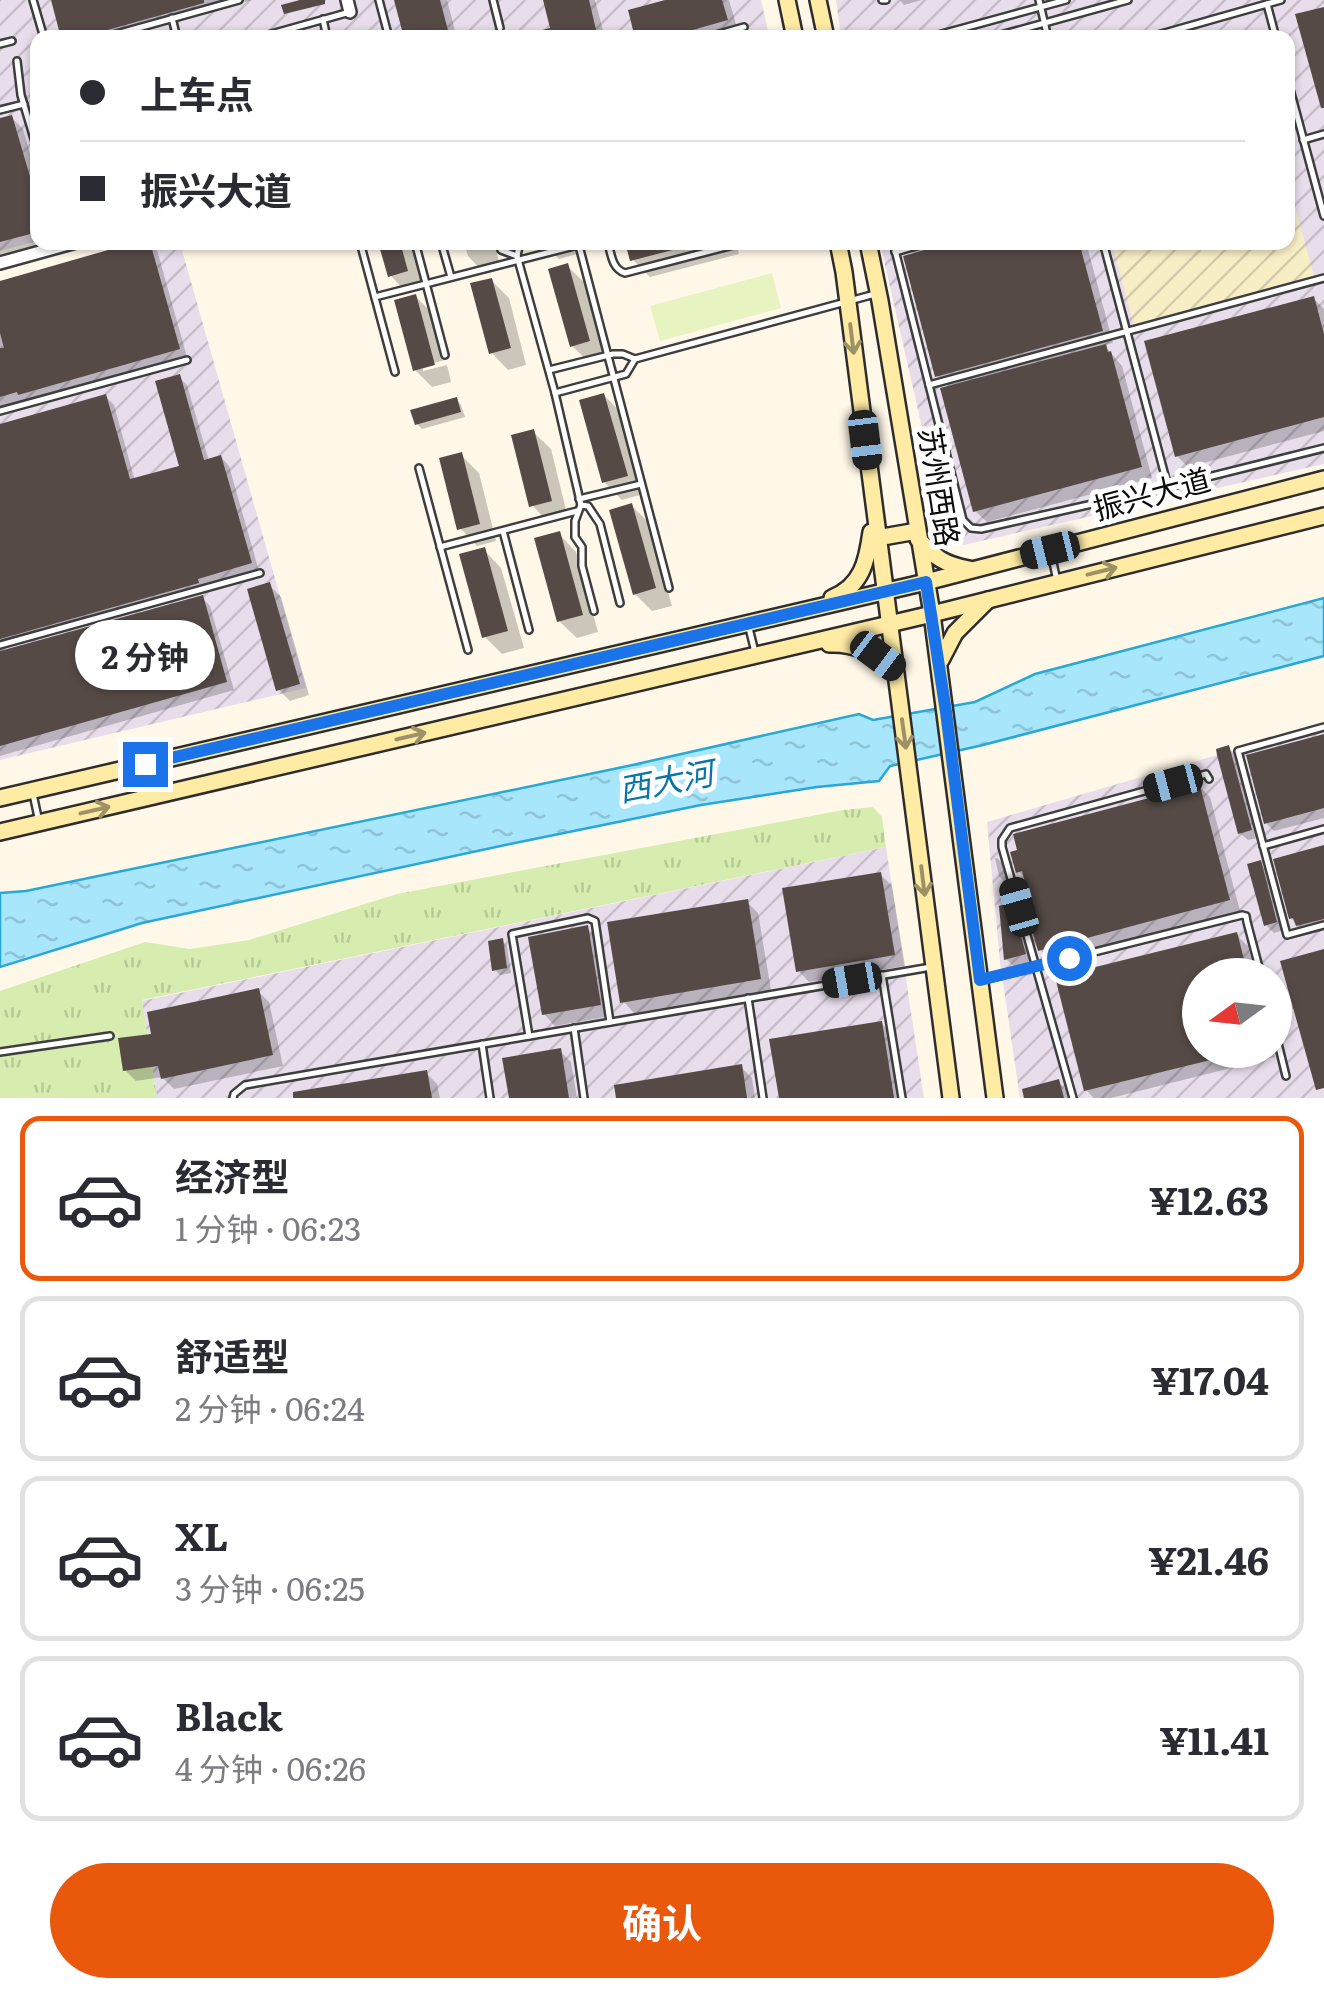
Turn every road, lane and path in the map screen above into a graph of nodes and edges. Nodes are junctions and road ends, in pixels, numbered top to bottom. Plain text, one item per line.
1 (33, 0) edge
2 (239, 0) edge
3 (379, 0) edge
4 (493, 0) edge
5 (787, 0) edge
6 (818, 0) edge
7 (1066, 0) edge
8 (1128, 0) edge
9 (1281, 0) edge
10 (1040, 4) edge
11 (1267, 4) junction
12 (349, 6) edge
13 (172, 18) junction
14 (323, 20) junction
15 (1044, 23) junction
16 (744, 27) dead end
17 (500, 28) dead end
18 (42, 30) edge
19 (130, 30) edge
20 (174, 30) edge
21 (286, 30) edge
22 (325, 30) edge
23 (388, 30) edge
24 (733, 30) edge
25 (793, 30) edge
26 (824, 30) edge
27 (954, 30) edge
28 (1019, 30) edge
29 (1046, 30) edge
30 (1175, 30) edge
31 (1274, 30) edge
32 (12, 41) dead end
33 (0, 44) edge
34 (17, 61) dead end
35 (24, 104) junction
36 (1295, 109) edge
37 (0, 110) edge
38 (30, 125) edge
39 (1324, 134) edge
40 (1303, 140) junction
41 (1324, 216) edge
42 (47, 250) edge
43 (362, 250) edge
44 (417, 250) edge
45 (444, 250) edge
46 (501, 250) edge
47 (519, 250) edge
48 (552, 250) edge
49 (580, 250) edge
50 (610, 250) edge
51 (714, 250) edge
52 (839, 250) edge
53 (870, 250) edge
54 (902, 250) edge
55 (1105, 250) edge
56 (895, 252) joint
57 (518, 258) junction
58 (0, 263) edge
59 (451, 277) junction
60 (1324, 278) edge
61 (426, 284) junction
62 (878, 294) junction
63 (375, 297) junction
64 (848, 302) junction
65 (1127, 331) junction
66 (607, 355) junction
67 (445, 356) dead end
68 (635, 359) junction
69 (187, 360) dead end
70 (549, 370) junction
71 (395, 372) dead end
72 (614, 379) junction
73 (929, 385) junction
74 (555, 394) junction
75 (0, 411) edge
76 (1324, 448) edge
77 (419, 468) dead end
78 (1324, 479) edge
79 (641, 484) junction
80 (1168, 487) junction
81 (579, 505) junction
82 (874, 508) junction
83 (1324, 516) edge
84 (503, 531) junction
85 (918, 535) junction
86 (877, 538) junction
87 (440, 547) junction
88 (1050, 550) junction
89 (973, 570) junction
90 (260, 573) dead end
91 (926, 582) junction
92 (1057, 582) junction
93 (669, 588) dead end
94 (884, 592) junction
95 (990, 599) junction
96 (620, 602) dead end
97 (804, 610) junction
98 (594, 611) dead end
99 (932, 614) junction
100 (748, 623) junction
101 (888, 624) junction
102 (529, 630) dead end
103 (0, 645) edge
104 (795, 645) junction
105 (468, 650) dead end
106 (756, 654) junction
107 (940, 671) junction
108 (896, 676) junction
109 (1324, 727) edge
110 (1209, 779) dead end
111 (32, 791) junction
112 (0, 798) edge
113 (39, 823) junction
114 (1324, 829) edge
115 (0, 832) edge
116 (1263, 846) junction
117 (1324, 925) edge
118 (1257, 958) edge
119 (934, 966) junction
120 (1036, 966) junction
121 (882, 975) junction
122 (980, 980) junction
123 (748, 998) junction
124 (610, 1022) junction
125 (574, 1028) junction
126 (110, 1036) dead end
127 (529, 1036) junction
128 (482, 1044) junction
129 (0, 1052) edge
130 (1284, 1068) edge
131 (1286, 1076) dead end
132 (233, 1098) edge
133 (490, 1098) edge
134 (584, 1098) edge
135 (763, 1098) edge
136 (902, 1098) edge
137 (951, 1098) edge
138 (995, 1098) edge
139 (1073, 1098) edge

1 - 18 lane
2 - 13 lane
3 - 23 lane
4 - 17 lane
5 - 25 main road
6 - 26 main road
7 - 10 lane
8 - 15 lane
9 - 11 lane
10 - 15 lane
10 - 27 lane
11 - 30 lane
11 - 31 lane
12 - 14 lane
13 - 19 lane
13 - 20 lane
14 - 21 lane
14 - 22 lane
15 - 28 lane
15 - 29 lane
16 - 24 lane
32 - 33 lane
34 - 35 lane
35 - 37 lane
35 - 38 lane
36 - 40 lane
39 - 40 lane
40 - 41 lane
42 - 58 street
43 - 63 lane
44 - 61 lane
45 - 59 lane
46 - 57 lane
47 - 57 lane
48 - 57 lane
49 - 66 lane
50 - 51 lane
52 - 64 main road
53 - 62 main road, 苏州西路
54 - 56 lane
55 - 65 lane
56 - 73 lane
57 - 59 lane
57 - 70 lane
59 - 61 lane
60 - 65 lane
61 - 63 lane
61 - 67 lane
62 - 64 lane
62 - 85 main road, 苏州西路
63 - 71 lane
64 - 68 lane
64 -> 82 main road
65 - 73 lane
65 - 80 lane
66 - 68 lane
66 - 70 lane
66 - 72 lane
68 - 72 lane
69 - 75 lane
70 - 74 lane
72 - 74 lane
72 - 79 lane
73 - 80 lane
74 - 81 lane
76 - 80 lane
77 - 87 lane
78 - 88 main road, 振兴大道
79 - 81 lane
79 - 93 lane
81 - 84 lane
81 - 96 lane
81 - 98 lane
82 - 86 main road
82 - 97 main road
92 -> 83 main road, 振兴大道
84 - 87 lane
84 - 102 lane
85 - 86 main road
85 - 89 main road
85 - 91 main road, 苏州西路
86 - 94 main road
87 - 105 lane
88 - 89 main road, 振兴大道
88 - 92 lane
89 - 91 main road, 振兴大道
90 - 103 lane
91 - 94 main road, 振兴大道
91 - 99 main road, 苏州西路
92 - 95 main road, 振兴大道
94 - 97 main road, 振兴大道
94 - 101 main road
95 - 99 main road, 振兴大道
95 - 107 main road
97 - 100 main road, 振兴大道
99 - 101 main road, 振兴大道
99 - 107 main road, 苏州西路
100 - 106 lane
100 - 111 main road, 振兴大道
101 - 104 main road, 振兴大道
101 - 108 main road
104 - 106 main road, 振兴大道
104 - 108 main road
113 -> 106 main road, 振兴大道
107 - 122 main road, 苏州西路
108 -> 119 main road
109 - 116 lane
110 - 120 lane
111 - 112 main road, 振兴大道
111 - 113 lane
113 - 115 main road, 振兴大道
114 - 116 lane
116 - 117 lane
118 - 120 lane
119 - 121 lane
119 - 137 main road
120 - 122 lane
120 - 139 lane
121 - 123 lane
121 - 136 lane
122 - 138 main road, 苏州西路
123 - 124 lane
123 - 135 lane
124 - 125 lane
124 - 127 lane
125 - 127 lane
125 - 134 lane
126 - 129 lane
127 - 128 lane
128 - 132 lane
128 - 133 lane
130 - 131 lane

